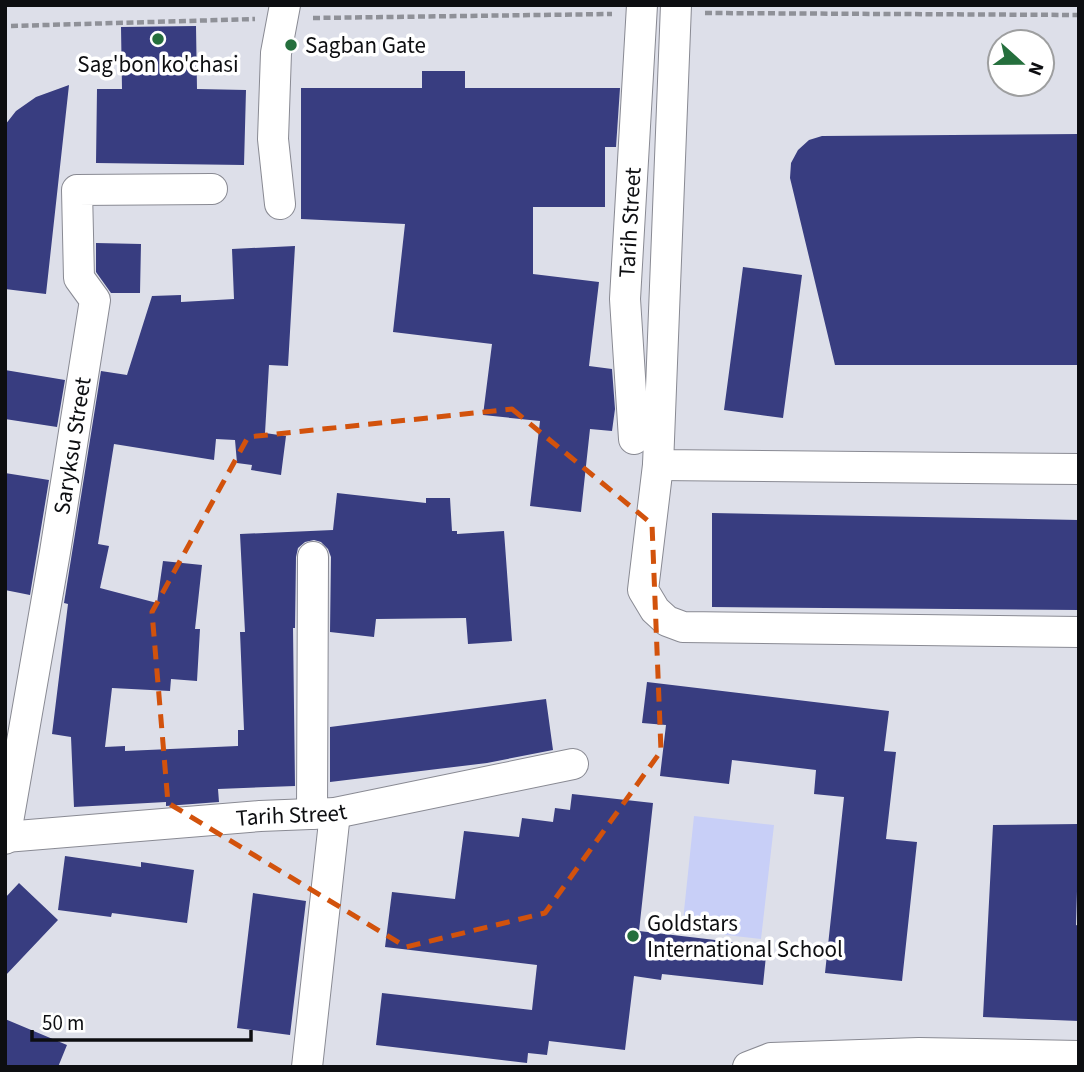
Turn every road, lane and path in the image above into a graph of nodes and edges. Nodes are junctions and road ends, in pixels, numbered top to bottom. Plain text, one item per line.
1 (642, 9) edge
2 (676, 9) edge
3 (284, 12) edge
4 (1079, 15) edge
5 (11, 26) dead end
6 (212, 189) dead end
7 (280, 204) dead end
8 (634, 439) dead end
9 (658, 465) junction
10 (1079, 469) edge
11 (313, 557) dead end
12 (1079, 632) edge
13 (573, 764) dead end
14 (324, 813) junction
15 (6, 837) edge
16 (1079, 1056) edge
17 (755, 1066) edge
18 (307, 1067) edge

1 - 3 path
1 - 8 street, Tarih Street
2 - 4 path
2 - 9 street
3 - 5 path
3 - 7 street
6 - 15 street, Saryksu Street
9 - 10 street
9 - 12 street
11 - 14 street
13 - 14 street, Tarih Street
14 - 15 street, Tarih Street
14 - 18 street
16 - 17 street

